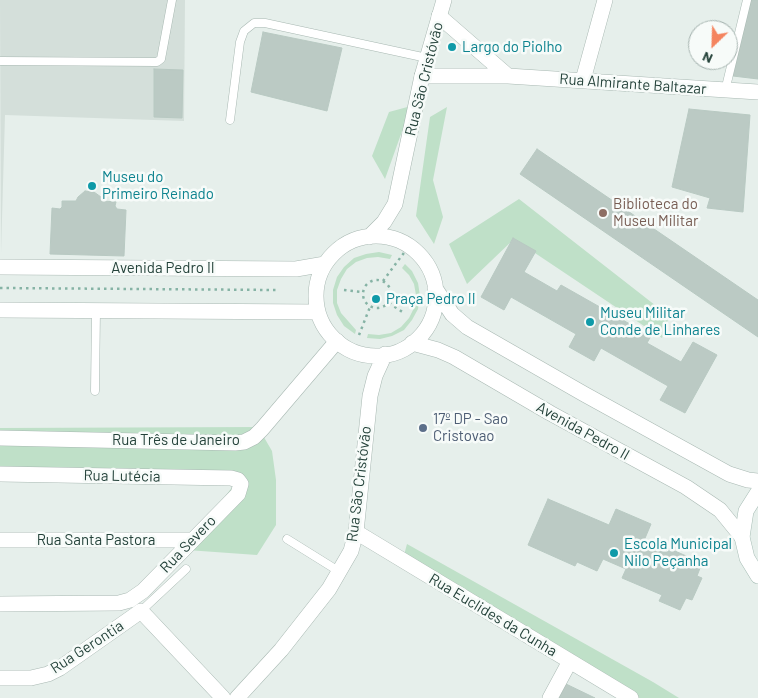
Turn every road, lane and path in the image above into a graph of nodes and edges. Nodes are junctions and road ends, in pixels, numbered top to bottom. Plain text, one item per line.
1 (172, 0) edge
2 (444, 0) edge
3 (605, 0) edge
4 (747, 0) edge
5 (439, 16) junction
6 (427, 58) junction
7 (0, 60) edge
8 (422, 76) junction
9 (508, 76) junction
10 (583, 80) junction
11 (725, 91) junction
12 (758, 92) edge
13 (230, 120) dead end
14 (368, 236) junction
15 (409, 246) junction
16 (325, 264) junction
17 (0, 267) edge
18 (384, 282) junction
19 (0, 288) edge
20 (435, 288) junction
21 (276, 290) dead end
22 (344, 290) dead end
23 (362, 292) junction
24 (389, 303) junction
25 (370, 308) junction
26 (0, 310) edge
27 (96, 310) junction
28 (318, 312) junction
29 (404, 312) dead end
30 (359, 335) dead end
31 (337, 340) junction
32 (412, 343) junction
33 (385, 354) junction
34 (95, 391) dead end
35 (0, 438) edge
36 (0, 474) edge
37 (758, 481) edge
38 (241, 484) joint
39 (758, 492) edge
40 (356, 532) junction
41 (742, 537) junction
42 (287, 539) dead end
43 (0, 540) edge
44 (192, 540) junction
45 (186, 569) dead end
46 (340, 572) junction
47 (758, 576) edge
48 (130, 600) joint
49 (0, 604) edge
50 (141, 611) junction
51 (570, 661) junction
52 (0, 678) edge
53 (223, 698) edge
54 (237, 698) edge
55 (550, 698) edge
56 (632, 698) edge

1 - 7 lane
2 - 5 street, Rua São Cristóvão
3 - 10 street
4 - 11 lane
5 - 6 street, Rua São Cristóvão
5 - 9 street
6 - 8 street, Rua São Cristóvão
6 - 13 lane
8 - 9 street, Rua Almirante Baltazar
8 - 14 street, Rua São Cristóvão
9 - 10 street, Rua Almirante Baltazar
10 - 11 street, Rua Almirante Baltazar
11 - 12 street, Rua Almirante Baltazar
14 - 15 street
14 - 16 street
15 - 18 path
15 - 20 street
16 - 17 street, Avenida Pedro II
16 - 28 street
18 - 23 path
18 - 24 path
19 - 21 path
20 - 32 street
20 - 37 street
22 - 23 path
23 - 25 path
24 - 25 path
24 - 29 path
25 - 30 path
26 - 27 street
27 - 28 street
27 - 34 lane
28 - 31 street
31 - 33 street
31 - 35 street, Rua Três de Janeiro
32 - 33 street
32 - 41 street, Avenida Pedro II
33 - 40 street, Rua São Cristóvão
36 - 38 street, Rua Lutécia
38 - 44 street, Rua Severo
39 - 41 street, Avenida Pedro II
40 - 46 street, Rua São Cristóvão
40 - 51 street, Rua Euclides da Cunha
41 - 47 street, Avenida Pedro II
42 - 46 lane
43 - 44 street, Rua Santa Pastora
44 - 48 street, Rua Severo
45 - 50 lane, Rua Gerontia
46 - 54 street, Rua São Cristóvão
48 - 49 street, Rua Gerontia
50 - 52 street, Rua Gerontia
50 - 53 street
51 - 55 street
51 - 56 street, Rua Euclides da Cunha

